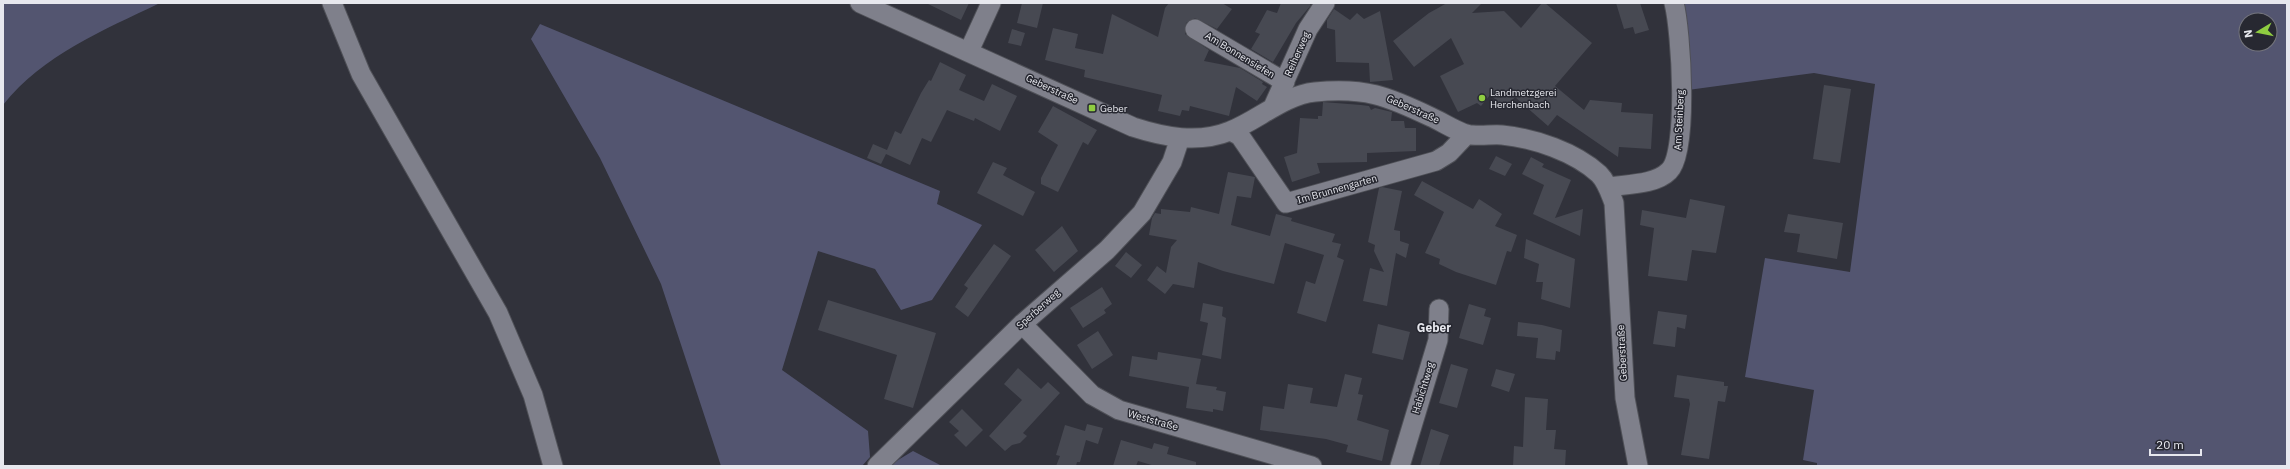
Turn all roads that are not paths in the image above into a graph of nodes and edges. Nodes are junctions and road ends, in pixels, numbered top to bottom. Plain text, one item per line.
1 (332, 3) edge
2 (860, 3) edge
3 (991, 3) edge
4 (1325, 3) edge
5 (1674, 3) edge
6 (1196, 29) dead end
7 (969, 51) junction
8 (1284, 82) junction
9 (1273, 107) junction
10 (1231, 131) junction
11 (1467, 134) junction
12 (1180, 138) junction
13 (1608, 187) junction
14 (1439, 309) dead end
15 (1022, 324) junction
16 (553, 466) edge
17 (877, 466) edge
18 (1312, 466) edge
19 (1400, 466) edge
20 (1638, 466) edge

1 - 16 street
2 - 7 street, Geberstraße
3 - 7 street
4 - 8 street, Reiherweg
5 - 13 street, Am Steinberg
6 - 8 street, Am Bonnensiefen
7 - 12 street, Geberstraße
8 - 9 street, Reiherweg
9 - 10 street, Geberstraße
9 - 11 street, Geberstraße
10 - 11 street, Im Brunnengarten
10 - 12 street, Geberstraße
11 - 13 street, Geberstraße
12 - 15 street, Sperberweg
13 - 20 street, Geberstraße
14 - 19 street, Habichtweg
15 - 17 street, Sperberweg
15 - 18 street, Weststraße

